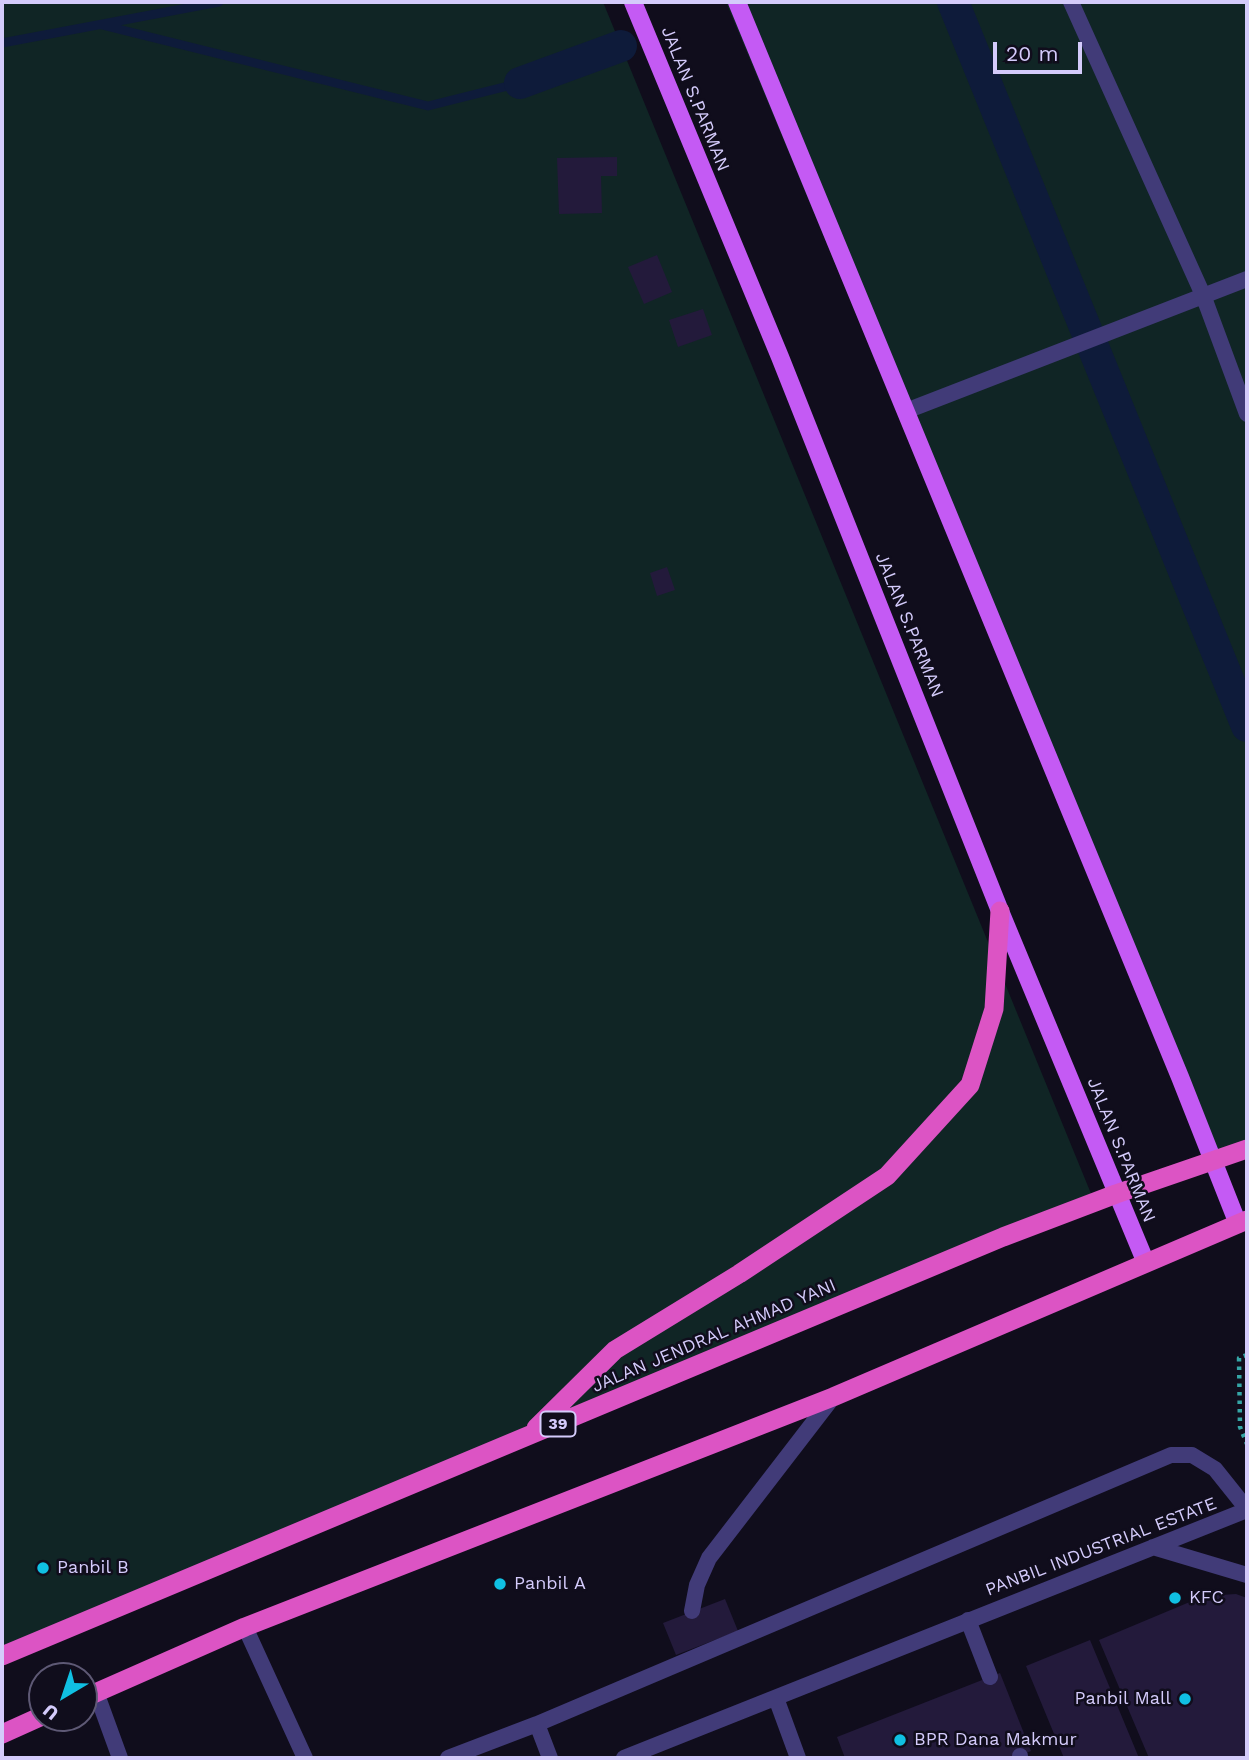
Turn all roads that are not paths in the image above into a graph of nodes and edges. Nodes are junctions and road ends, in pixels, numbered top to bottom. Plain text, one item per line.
1 (632, 2) edge
2 (737, 2) edge
3 (1071, 2) edge
4 (1247, 279) edge
5 (1203, 295) junction
6 (906, 411) junction
7 (1247, 414) edge
8 (1000, 911) junction
9 (1247, 1149) edge
10 (1214, 1162) junction
11 (1116, 1194) junction
12 (1242, 1222) edge
13 (1146, 1263) junction
14 (832, 1397) junction
15 (528, 1436) junction
16 (1247, 1510) edge
17 (1153, 1547) junction
18 (1247, 1575) edge
19 (692, 1611) dead end
20 (968, 1620) junction
21 (246, 1627) junction
22 (2, 1656) edge
23 (990, 1677) dead end
24 (98, 1692) edge
25 (776, 1698) junction
26 (98, 1712) edge
27 (28, 1722) edge
28 (537, 1724) junction
29 (2, 1734) edge
30 (120, 1758) edge
31 (305, 1758) edge
32 (448, 1758) edge
33 (550, 1758) edge
34 (624, 1758) edge
35 (799, 1758) edge

1 - 8 main road, JALAN S.PARMAN
2 - 6 main road
3 - 5 lane
4 - 5 lane
5 - 6 lane
5 - 7 lane
6 - 10 main road
8 - 11 main road, JALAN S.PARMAN
8 - 15 highway
9 - 10 highway, 39
10 - 11 highway, JALAN JENDRAL AHMAD YANI / 39
10 - 12 main road
11 - 13 main road, JALAN S.PARMAN
11 - 15 highway, JALAN JENDRAL AHMAD YANI / 39
12 - 13 highway
13 - 14 highway
14 - 19 lane
14 - 21 highway
15 - 22 highway, JALAN JENDRAL AHMAD YANI / 39
16 - 17 lane, PANBIL INDUSTRIAL ESTATE
16 - 28 lane
17 - 18 lane
17 - 20 lane, PANBIL INDUSTRIAL ESTATE
20 - 23 lane
20 - 25 lane, PANBIL INDUSTRIAL ESTATE
21 - 24 highway
21 - 31 lane
25 - 34 lane, PANBIL INDUSTRIAL ESTATE
25 - 35 lane
26 - 30 lane
27 - 29 highway
28 - 32 lane
28 - 33 lane

